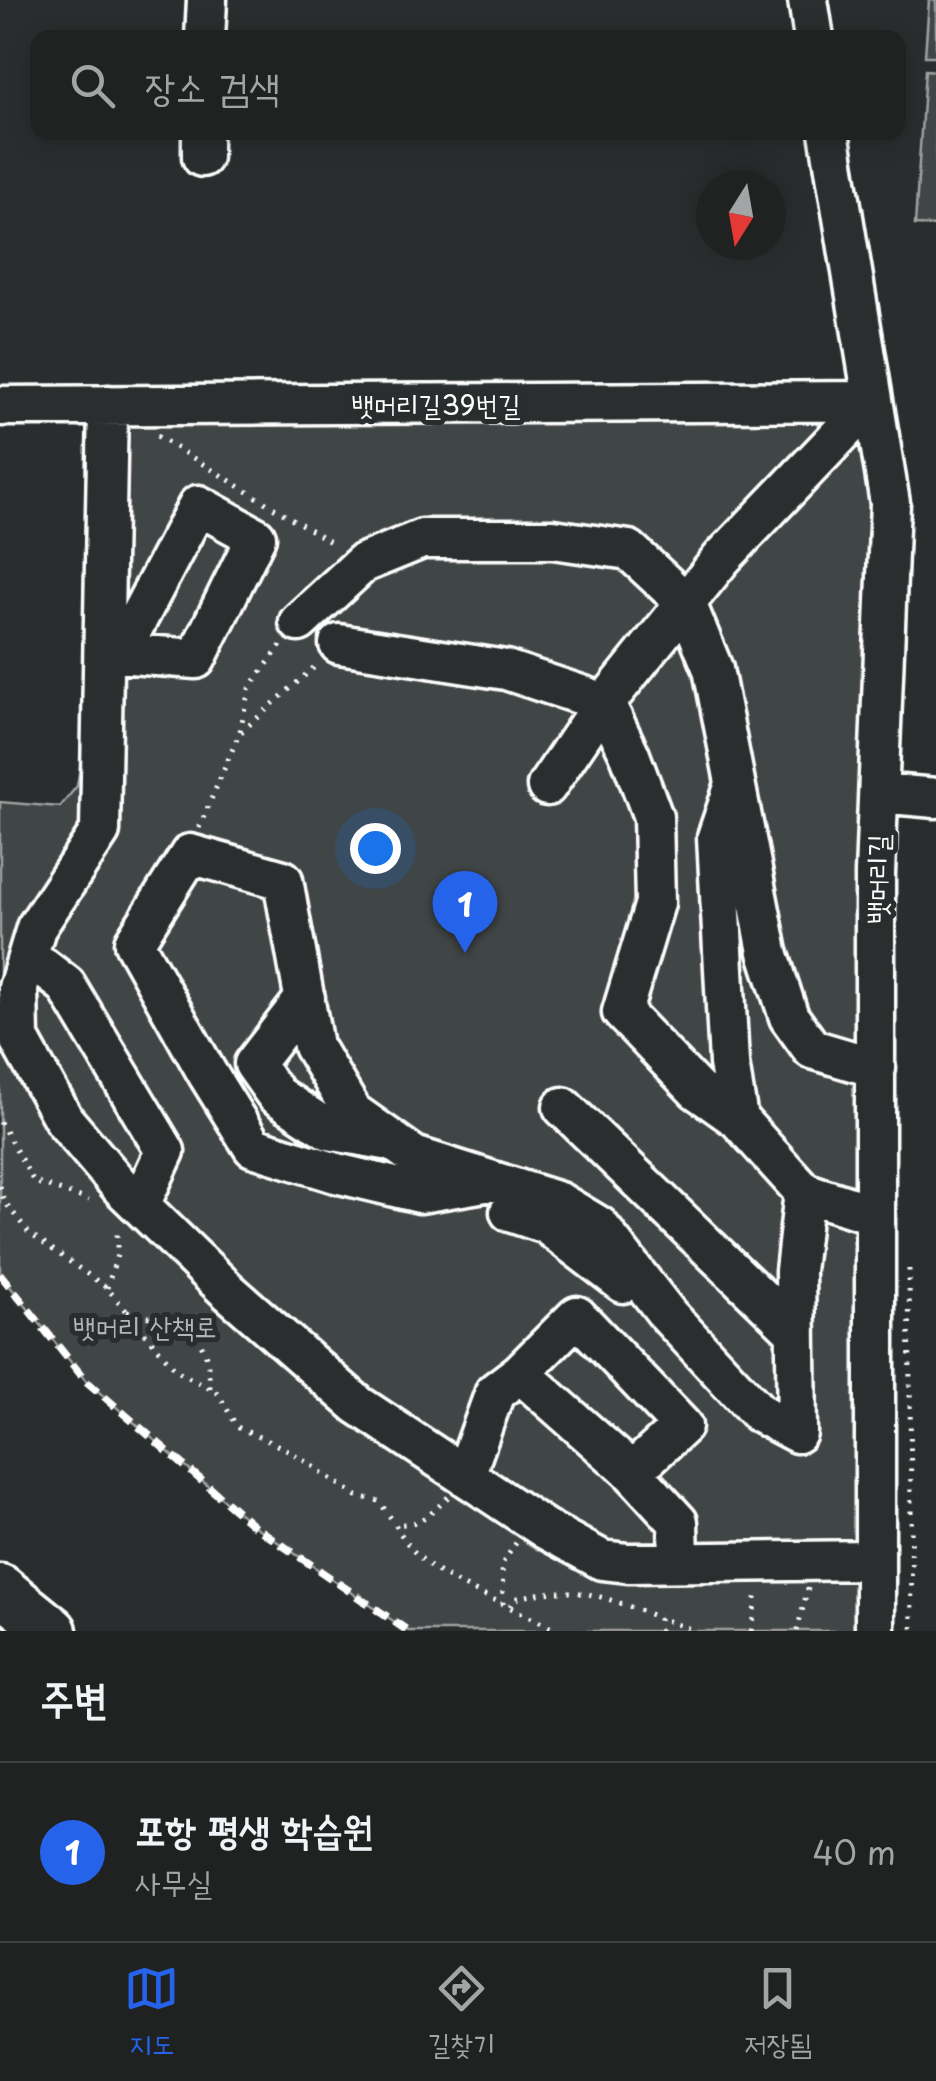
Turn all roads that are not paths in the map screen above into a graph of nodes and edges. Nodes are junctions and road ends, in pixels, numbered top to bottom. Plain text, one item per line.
1 (207, 0) edge
2 (808, 0) edge
3 (206, 30) edge
4 (813, 30) edge
5 (830, 140) edge
6 (872, 401) junction
7 (108, 405) junction
8 (0, 406) edge
9 (351, 574) junction
10 (686, 603) junction
11 (298, 622) road end
12 (605, 702) junction
13 (736, 780) junction
14 (547, 786) dead end
15 (878, 793) junction
16 (936, 798) edge
17 (28, 956) junction
18 (305, 998) junction
19 (254, 1064) junction
20 (876, 1068) junction
21 (218, 1092) junction
22 (563, 1108) dead end
23 (738, 1119) junction
24 (392, 1141) junction
25 (490, 1181) junction
26 (441, 1190) junction
27 (804, 1192) junction
28 (126, 1211) junction
29 (875, 1214) junction
30 (668, 1315) junction
31 (796, 1331) junction
32 (520, 1373) junction
33 (632, 1472) junction
34 (465, 1475) junction
35 (876, 1560) junction
36 (680, 1562) junction
37 (0, 1589) edge
38 (0, 1620) edge
39 (25, 1631) edge
40 (52, 1631) edge
41 (876, 1631) edge

1 - 3 street
2 - 4 street
5 - 6 street, 뱃머리길
6 - 7 street, 뱃머리길39번길
6 - 10 street
6 - 15 street, 뱃머리길
7 - 8 street, 뱃머리길39번길
7 - 17 street
9 - 10 street
9 - 11 street
9 - 12 street
10 - 12 street
10 - 13 street
12 - 14 street
12 - 23 street
13 - 20 street
13 - 23 street
15 - 16 street
15 - 20 street, 뱃머리길
17 - 28 street
17 - 28 street
18 - 19 street
18 - 21 street
18 - 24 street
19 - 21 street
19 - 24 street
20 - 29 street, 뱃머리길
21 - 26 street
22 - 31 street
23 - 27 street
24 - 25 street
25 - 26 street
25 - 30 street
26 - 30 street
27 - 29 street
27 - 31 street
28 - 34 street
29 - 35 street, 뱃머리길
30 - 31 street
32 - 33 street
32 - 33 street
32 - 34 street
33 - 36 street
34 - 36 street
35 - 36 street
35 - 41 street, 뱃머리길
37 - 40 main road
38 - 39 main road

